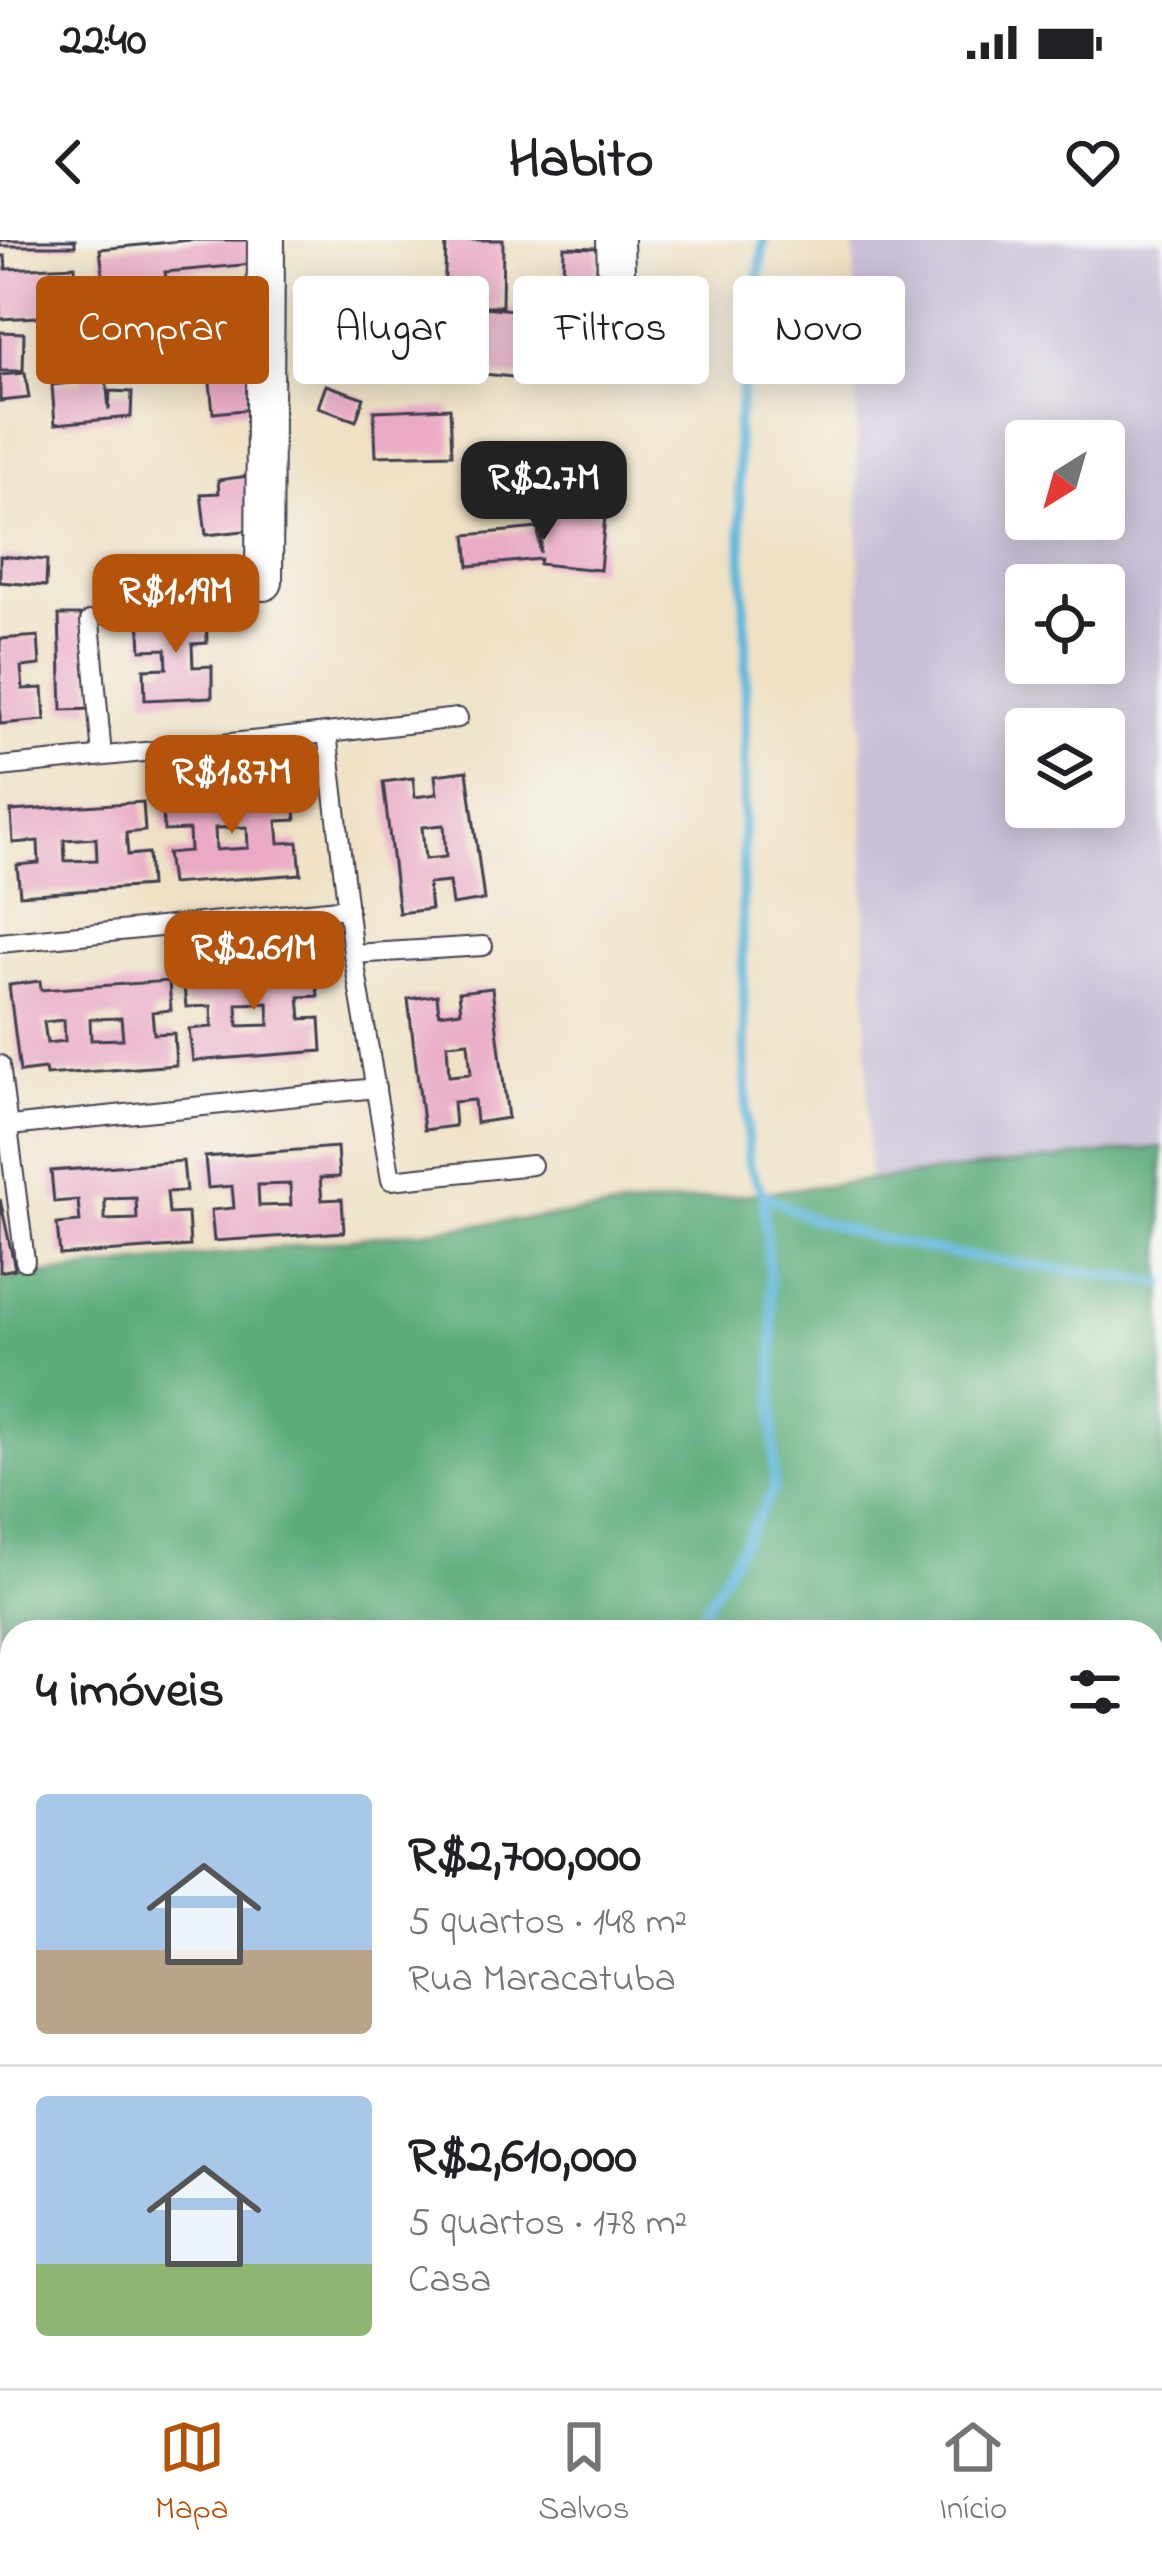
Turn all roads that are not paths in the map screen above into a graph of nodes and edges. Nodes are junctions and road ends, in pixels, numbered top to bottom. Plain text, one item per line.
1 (266, 240) edge
2 (615, 240) edge
3 (616, 276) edge
4 (264, 582) dead end
5 (90, 621) dead end
6 (458, 718) dead end
7 (327, 733) junction
8 (102, 756) junction
9 (0, 767) edge
10 (348, 908) junction
11 (0, 943) edge
12 (483, 946) dead end
13 (353, 954) junction
14 (0, 1065) edge
15 (376, 1088) junction
16 (4, 1127) edge
17 (532, 1165) dead end
18 (26, 1262) dead end

1 - 4 street
2 - 3 street
5 - 8 lane
6 - 7 lane
7 - 8 lane
7 - 10 lane
8 - 9 lane
10 - 11 lane
10 - 13 lane
12 - 13 lane
13 - 15 lane
14 - 16 lane
15 - 16 lane
15 - 17 lane
16 - 18 lane

